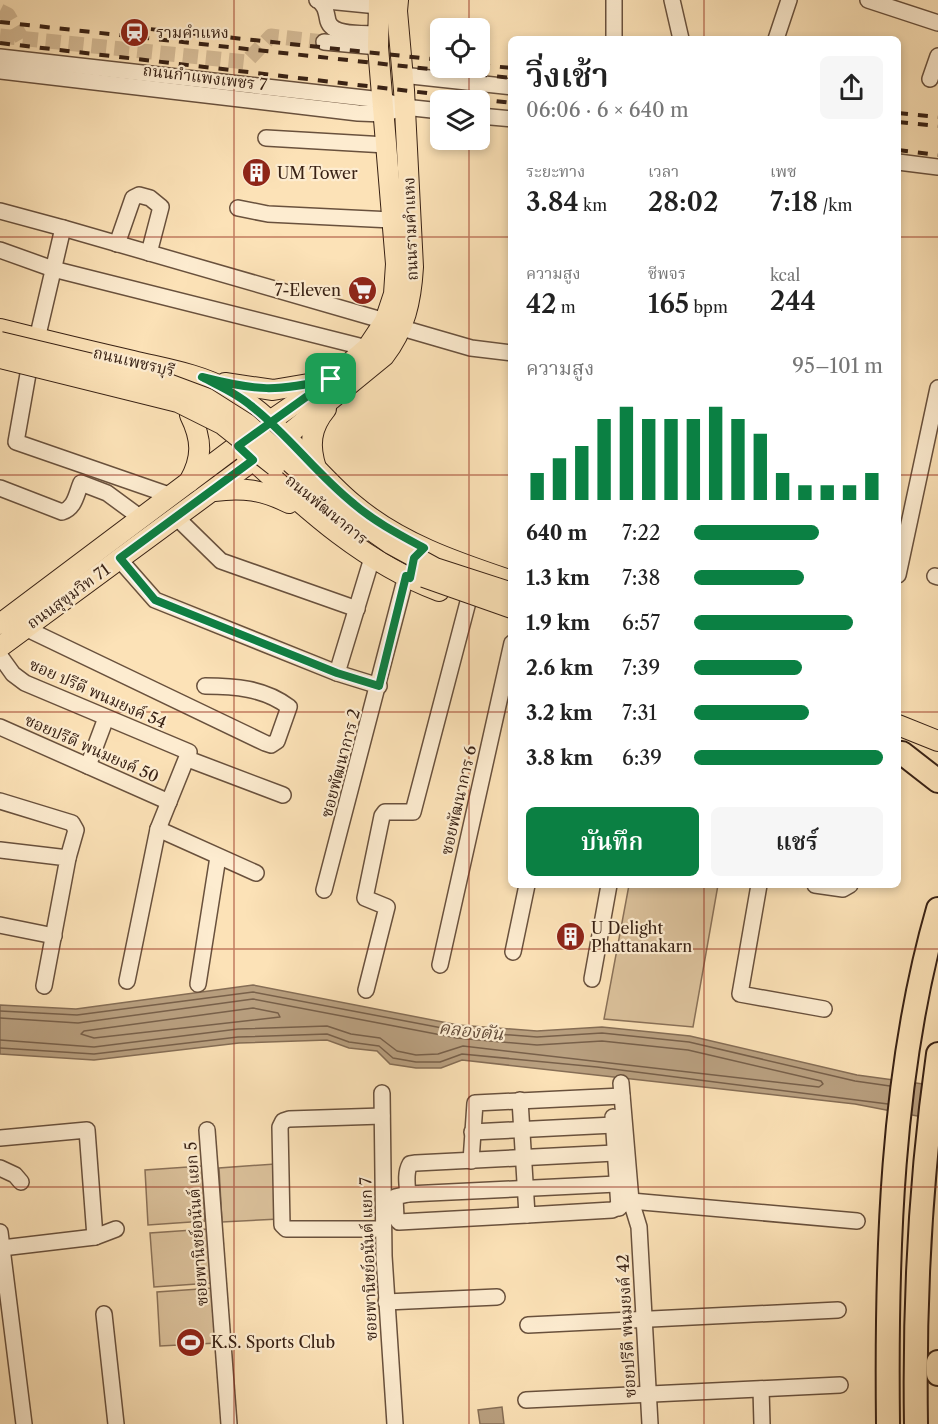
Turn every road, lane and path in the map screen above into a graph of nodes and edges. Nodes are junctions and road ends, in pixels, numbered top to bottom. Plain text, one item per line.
1 (317, 0) edge
2 (398, 0) edge
3 (614, 0) edge
4 (672, 0) edge
5 (789, 0) edge
6 (868, 0) edge
7 (340, 3) junction
8 (379, 3) edge
9 (328, 16) junction
10 (938, 23) edge
11 (614, 36) edge
12 (680, 36) edge
13 (777, 36) edge
14 (378, 40) junction
15 (324, 42) tunnel mouth
16 (938, 56) edge
17 (0, 57) edge
18 (0, 71) edge
19 (402, 75) junction
20 (930, 79) dead end
21 (508, 87) edge
22 (383, 107) junction
23 (404, 107) junction
24 (430, 110) edge
25 (490, 117) edge
26 (508, 119) edge
27 (266, 138) dead end
28 (386, 144) junction
29 (901, 162) edge
30 (938, 166) edge
31 (238, 208) dead end
32 (0, 211) edge
33 (392, 220) junction
34 (63, 228) junction
35 (117, 244) junction
36 (0, 250) edge
37 (149, 253) junction
38 (53, 269) junction
39 (394, 325) junction
40 (0, 329) edge
41 (37, 339) junction
42 (0, 342) edge
43 (367, 348) junction
44 (0, 350) edge
45 (508, 353) edge
46 (0, 358) edge
47 (0, 367) edge
48 (28, 374) junction
49 (202, 377) junction
50 (54, 380) junction
51 (336, 385) junction
52 (153, 387) junction
53 (938, 388) edge
54 (190, 415) junction
55 (270, 421) junction
56 (285, 437) junction
57 (238, 446) junction
58 (42, 458) dead end
59 (253, 460) junction
60 (316, 470) junction
61 (81, 483) junction
62 (188, 484) junction
63 (0, 488) edge
64 (211, 491) junction
65 (172, 496) junction
66 (176, 517) junction
67 (315, 517) junction
68 (141, 519) junction
69 (424, 548) junction
70 (120, 558) junction
71 (372, 558) junction
72 (901, 561) edge
73 (408, 577) junction
74 (508, 580) edge
75 (508, 592) edge
76 (468, 602) junction
77 (508, 607) edge
78 (357, 609) junction
79 (508, 617) edge
80 (0, 624) edge
81 (25, 628) junction
82 (0, 647) edge
83 (0, 656) edge
84 (508, 661) edge
85 (337, 673) junction
86 (205, 686) dead end
87 (379, 686) junction
88 (901, 715) edge
89 (106, 718) junction
90 (901, 726) edge
91 (0, 727) edge
92 (938, 729) edge
93 (938, 741) edge
94 (901, 752) edge
95 (901, 753) edge
96 (188, 756) junction
97 (88, 766) junction
98 (938, 767) edge
99 (938, 781) edge
100 (283, 795) dead end
101 (0, 801) edge
102 (170, 802) junction
103 (158, 829) junction
104 (0, 850) edge
105 (218, 857) junction
106 (68, 858) junction
107 (256, 873) dead end
108 (526, 888) edge
109 (608, 888) edge
110 (758, 888) edge
111 (324, 890) dead end
112 (935, 919) edge
113 (0, 926) edge
114 (54, 936) junction
115 (513, 952) dead end
116 (440, 965) dead end
117 (592, 979) dead end
118 (127, 981) dead end
119 (198, 984) dead end
120 (44, 986) dead end
121 (366, 990) dead end
122 (825, 1009) dead end
123 (938, 1054) edge
124 (618, 1092) junction
125 (382, 1093) dead end
126 (520, 1100) junction
127 (382, 1116) junction
128 (614, 1125) junction
129 (207, 1130) dead end
130 (522, 1130) junction
131 (472, 1132) junction
132 (0, 1138) edge
133 (615, 1153) junction
134 (524, 1159) junction
135 (471, 1161) junction
136 (0, 1168) edge
137 (21, 1182) dead end
138 (617, 1184) junction
139 (526, 1189) junction
140 (408, 1194) junction
141 (625, 1205) junction
142 (527, 1215) junction
143 (857, 1221) dead end
144 (116, 1229) dead end
145 (383, 1229) junction
146 (0, 1232) edge
147 (95, 1237) junction
148 (2, 1248) junction
149 (497, 1297) dead end
150 (386, 1302) junction
151 (838, 1310) dead end
152 (104, 1314) dead end
153 (644, 1320) junction
154 (528, 1325) dead end
155 (938, 1362) edge
156 (938, 1374) edge
157 (840, 1385) dead end
158 (761, 1389) junction
159 (648, 1394) junction
160 (526, 1400) dead end
161 (24, 1424) edge
162 (116, 1424) edge
163 (229, 1424) edge
164 (395, 1424) edge
165 (650, 1424) edge
166 (762, 1424) edge
167 (888, 1424) edge
168 (916, 1424) edge

1 - 7 street
1 - 9 street
2 - 19 main road, ถนนรามคำแหง
3 - 11 street
4 - 12 street
5 - 13 street
6 - 10 street
7 - 8 street
7 - 9 street
8 - 14 main road, ถนนรามคำแหง
9 - 14 street
14 - 15 street
14 - 22 main road, ถนนรามคำแหง
16 - 20 street
17 - 22 street, ถนนกำแพงเพชร 7
18 - 22 street, ถนนกำแพงเพชร 7
19 - 21 street
19 - 23 main road, ถนนรามคำแหง
22 - 23 street, ถนนกำแพงเพชร 7
22 - 28 main road, ถนนรามคำแหง
23 - 24 street, ถนนกำแพงเพชร 7
23 - 39 main road, ถนนรามคำแหง
25 - 26 street
27 - 28 street
28 - 33 main road, ถนนรามคำแหง
29 - 30 street
31 - 33 street
32 - 34 street
33 - 39 main road, ถนนรามคำแหง
34 - 35 street
34 - 38 street
35 - 37 street
35 - 37 street
36 - 38 street
37 - 39 street
38 - 41 street
38 - 43 street
39 - 43 main road, ถนนรามคำแหง
39 - 45 street
39 - 51 main road, ถนนรามคำแหง
40 - 41 main road, ถนนเพชรบุรี
41 - 44 main road
41 - 49 main road, ถนนเพชรบุรี
42 - 52 main road, ถนนเพชรบุรี, bridge
43 - 51 main road, ถนนรามคำแหง
44 - 50 main road
46 - 52 main road, ถนนเพชรบุรี, bridge
47 - 48 main road
48 - 50 main road
48 - 65 street
49 - 51 main road
49 - 55 main road, ถนนเพชรบุรี
50 - 54 main road
51 - 55 main road, ถนนรามคำแหง
51 - 56 main road, ถนนรามคำแหง
51 - 60 main road
52 - 75 main road, ถนนพัฒนาการ, bridge
52 - 77 main road, ถนนพัฒนาการ, bridge
53 - 72 street
54 - 57 main road
54 - 62 main road
55 - 56 main road, ถนนเพชรบุรี
55 - 57 main road, ถนนรามคำแหง
56 - 59 main road, ถนนรามคำแหง
56 - 60 main road, ถนนพัฒนาการ
57 - 59 main road
57 - 62 main road, ถนนสุขุมวิท 71
58 - 61 street
59 - 64 main road, ถนนสุขุมวิท 71
59 - 67 main road, ถนนพัฒนาการ
60 - 69 main road, ถนนพัฒนาการ
61 - 63 street
61 - 68 street
62 - 65 main road, ถนนสุขุมวิท 71
64 - 66 main road, ถนนสุขุมวิท 71
64 - 67 main road
65 - 68 main road, ถนนสุขุมวิท 71
66 - 70 main road, ถนนสุขุมวิท 71
66 - 78 street
67 - 71 main road, ถนนพัฒนาการ
68 - 80 main road, ถนนสุขุมวิท 71
69 - 73 main road
69 - 74 main road, ถนนพัฒนาการ
70 - 81 main road, ถนนสุขุมวิท 71
70 - 85 street
71 - 73 main road, ถนนพัฒนาการ
71 - 78 street
73 - 76 main road, ถนนพัฒนาการ
73 - 87 street, ซอยพัฒนาการ 2
76 - 79 main road, ถนนพัฒนาการ
76 - 121 street
78 - 85 street
81 - 82 main road, ถนนสุขุมวิท 71
81 - 86 street
83 - 89 street, ซอย ปรีดี พนมยงค์ 54
84 - 116 street, ซอยพัฒนาการ 6
85 - 87 street
87 - 111 street, ซอยพัฒนาการ 2
88 - 92 main road
89 - 96 street, ซอย ปรีดี พนมยงค์ 54
89 - 97 street
90 - 93 main road
91 - 97 street, ซอยปรีดี พนมยงค์ 50
94 - 98 main road
95 - 99 highway
96 - 100 street, ซอย ปรีดี พนมยงค์ 54
96 - 102 street
97 - 102 street, ซอยปรีดี พนมยงค์ 50
101 - 106 street
102 - 103 street
103 - 105 street
103 - 118 street
104 - 106 street
105 - 107 street
105 - 119 street
106 - 114 street
108 - 115 street
109 - 117 street
110 - 122 street
112 - 167 highway
113 - 114 street
114 - 120 street
123 - 168 highway
124 - 126 street
124 - 128 street
124 - 141 street
125 - 127 street, ซอยพานิชย์อนันต์ แยก 7
126 - 130 street
126 - 131 street
127 - 145 street, ซอยพานิชย์อนันต์ แยก 7
127 - 145 street
128 - 130 street
128 - 133 street
129 - 163 street, ซอยพานิชย์อนันต์ แยก 5
130 - 131 street
130 - 134 street
131 - 135 street
132 - 147 street
133 - 134 street
133 - 138 street
134 - 135 street
134 - 139 street
135 - 140 street
136 - 137 street
138 - 139 street
138 - 141 street
139 - 140 street
139 - 142 street
140 - 142 street
141 - 142 street
141 - 143 street
141 - 153 street, ซอยปรีดี พนมยงค์ 42
144 - 147 street
145 - 150 street, ซอยพานิชย์อนันต์ แยก 7
146 - 148 street
147 - 148 street
148 - 161 street
149 - 150 street
150 - 164 street, ซอยพานิชย์อนันต์ แยก 7
151 - 153 street
152 - 162 street
153 - 154 street
153 - 159 street, ซอยปรีดี พนมยงค์ 42
155 - 156 highway
157 - 158 street
158 - 159 street
158 - 166 street
159 - 160 street
159 - 165 street, ซอยปรีดี พนมยงค์ 42

